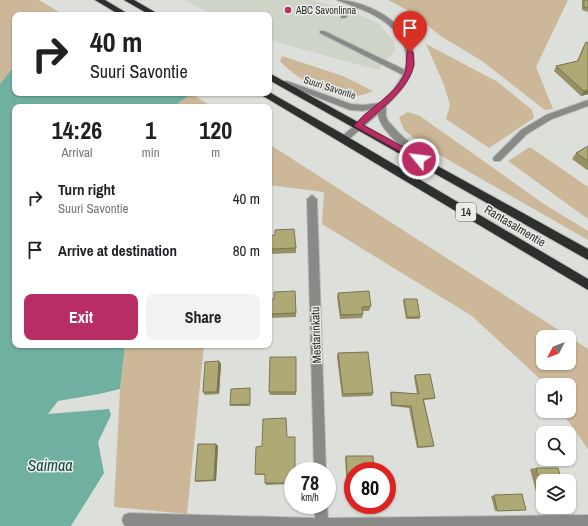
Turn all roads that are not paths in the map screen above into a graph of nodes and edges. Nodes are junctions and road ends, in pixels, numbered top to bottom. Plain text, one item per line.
1 (99, 0) edge
2 (128, 0) edge
3 (340, 0) edge
4 (357, 6) junction
5 (121, 12) edge
6 (150, 12) edge
7 (343, 17) dead end
8 (322, 32) dead end
9 (407, 74) junction
10 (272, 78) edge
11 (279, 82) junction
12 (269, 96) edge
13 (588, 104) edge
14 (379, 105) junction
15 (355, 124) junction
16 (341, 137) junction
17 (496, 159) dead end
18 (431, 166) junction
19 (312, 199) dead end
20 (588, 255) edge
21 (588, 285) edge
22 (320, 462) edge
23 (321, 514) edge
24 (129, 520) dead end
25 (588, 522) edge
26 (322, 525) edge

1 - 5 highway
2 - 6 highway
3 - 4 street, Suuri Savontie
4 - 7 street
4 - 9 street, Suuri Savontie
8 - 9 street
9 - 14 street, Suuri Savontie
10 - 11 highway, Rantasalmentie / 14
11 - 14 street, Suuri Savontie
11 - 15 highway, Rantasalmentie / 14
12 - 16 highway, Rantasalmentie / 14
13 - 17 street
14 - 15 street, Suuri Savontie
14 - 18 street
15 - 16 street, Suuri Savontie
15 - 18 highway, Rantasalmentie / 14
16 - 21 highway, Rantasalmentie / 14
18 - 20 highway, Rantasalmentie / 14
19 - 22 street, Mestarinkatu
23 - 26 street
24 - 26 street
25 - 26 street

